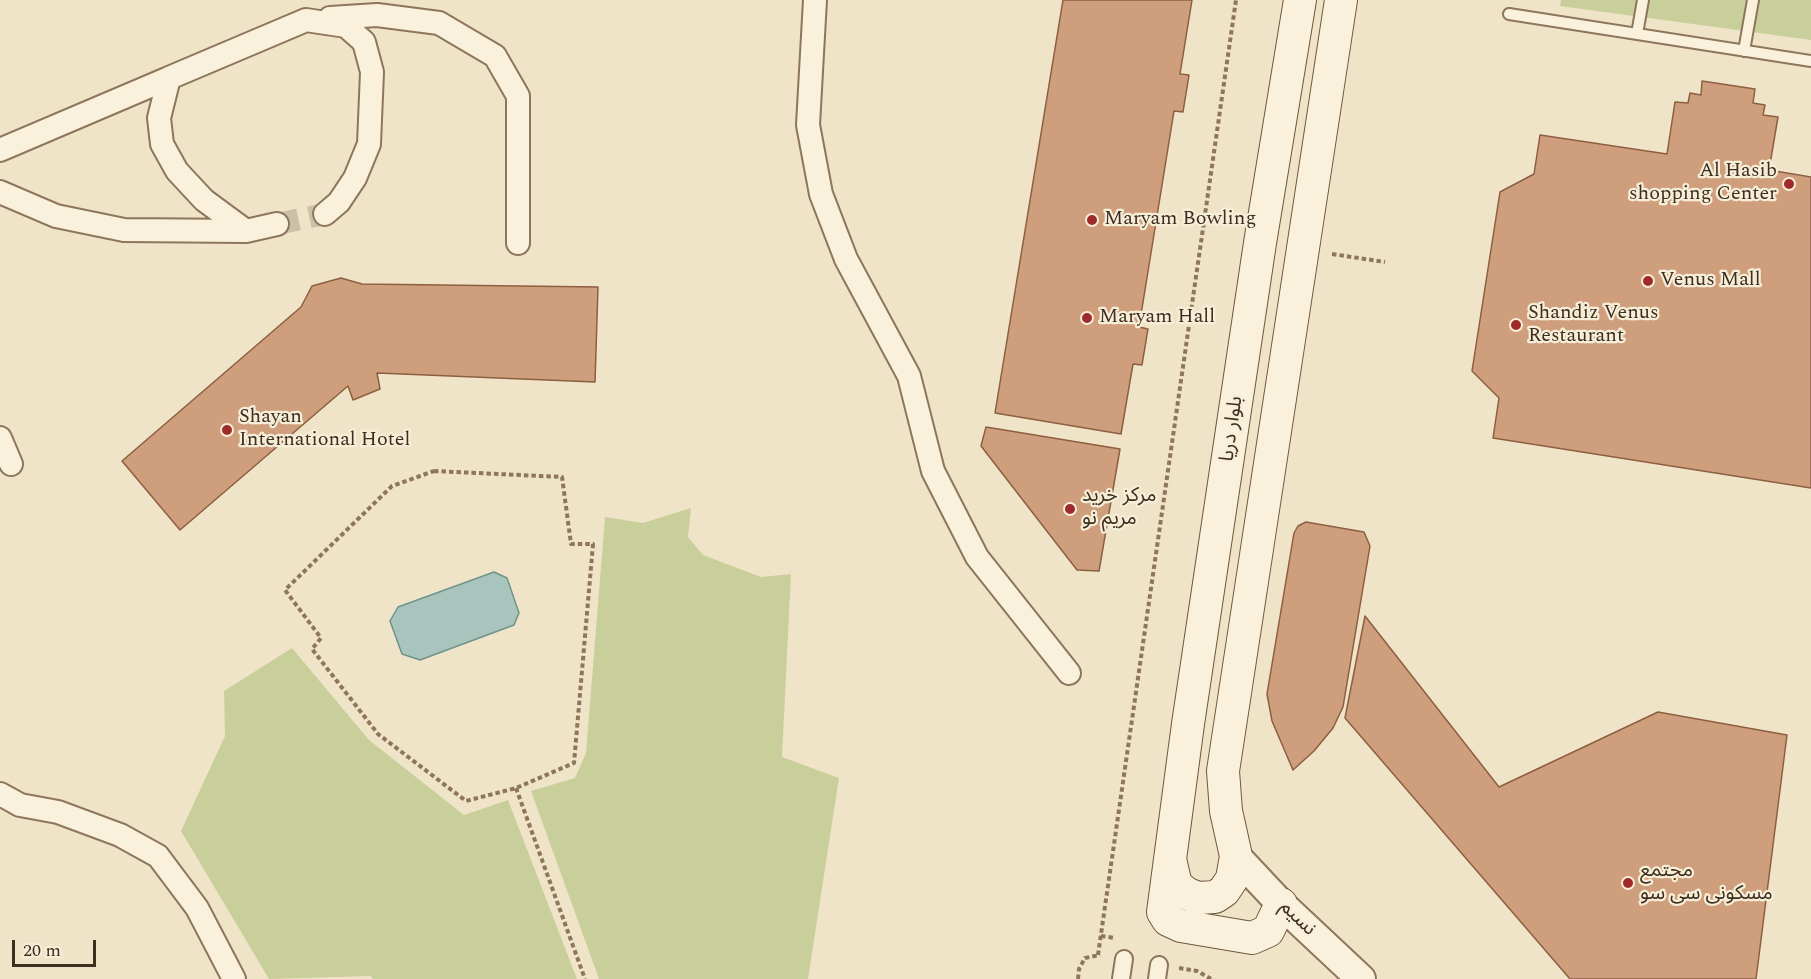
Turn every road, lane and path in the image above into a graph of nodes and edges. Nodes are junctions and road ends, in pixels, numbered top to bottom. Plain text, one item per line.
1 (816, 0) edge
2 (1236, 0) edge
3 (1300, 0) edge
4 (1341, 0) edge
5 (1642, 0) edge
6 (1753, 0) edge
7 (1509, 14) dead end
8 (306, 20) junction
9 (1637, 34) junction
10 (1293, 45) junction
11 (1333, 51) junction
12 (1744, 51) junction
13 (1811, 61) edge
14 (169, 78) junction
15 (0, 150) edge
16 (0, 192) edge
17 (325, 214) tunnel mouth
18 (277, 224) tunnel mouth
19 (246, 231) junction
20 (518, 243) dead end
21 (0, 438) edge
22 (1230, 450) junction
23 (1271, 457) junction
24 (11, 464) dead end
25 (1069, 673) dead end
26 (516, 788) junction
27 (0, 794) edge
28 (1236, 856) junction
29 (1170, 858) junction
30 (1281, 904) junction
31 (1098, 955) dead end
32 (1124, 959) dead end
33 (234, 979) edge
34 (585, 979) edge
35 (1121, 979) edge
36 (1361, 979) edge

1 - 25 street
2 - 31 path
3 - 10 main road, بلوار دریا
4 - 11 main road, بلوار دریا
5 - 9 lane
6 - 12 lane
7 - 9 lane
8 - 14 street
8 - 17 street
8 - 20 street
9 - 12 lane
10 - 11 main road
10 - 22 main road, بلوار دریا
11 - 23 main road, بلوار دریا
12 - 13 lane
14 - 15 street
14 - 19 street
16 - 19 street
18 - 19 street
21 - 24 street
22 - 23 main road
22 - 29 main road, بلوار دریا
23 - 28 main road, بلوار دریا
26 - 26 path
26 - 34 path
27 - 33 street
28 - 29 main road
28 - 30 street, نسیم
29 - 30 main road, بلوار دریا
30 - 36 street, نسیم
32 - 35 street

